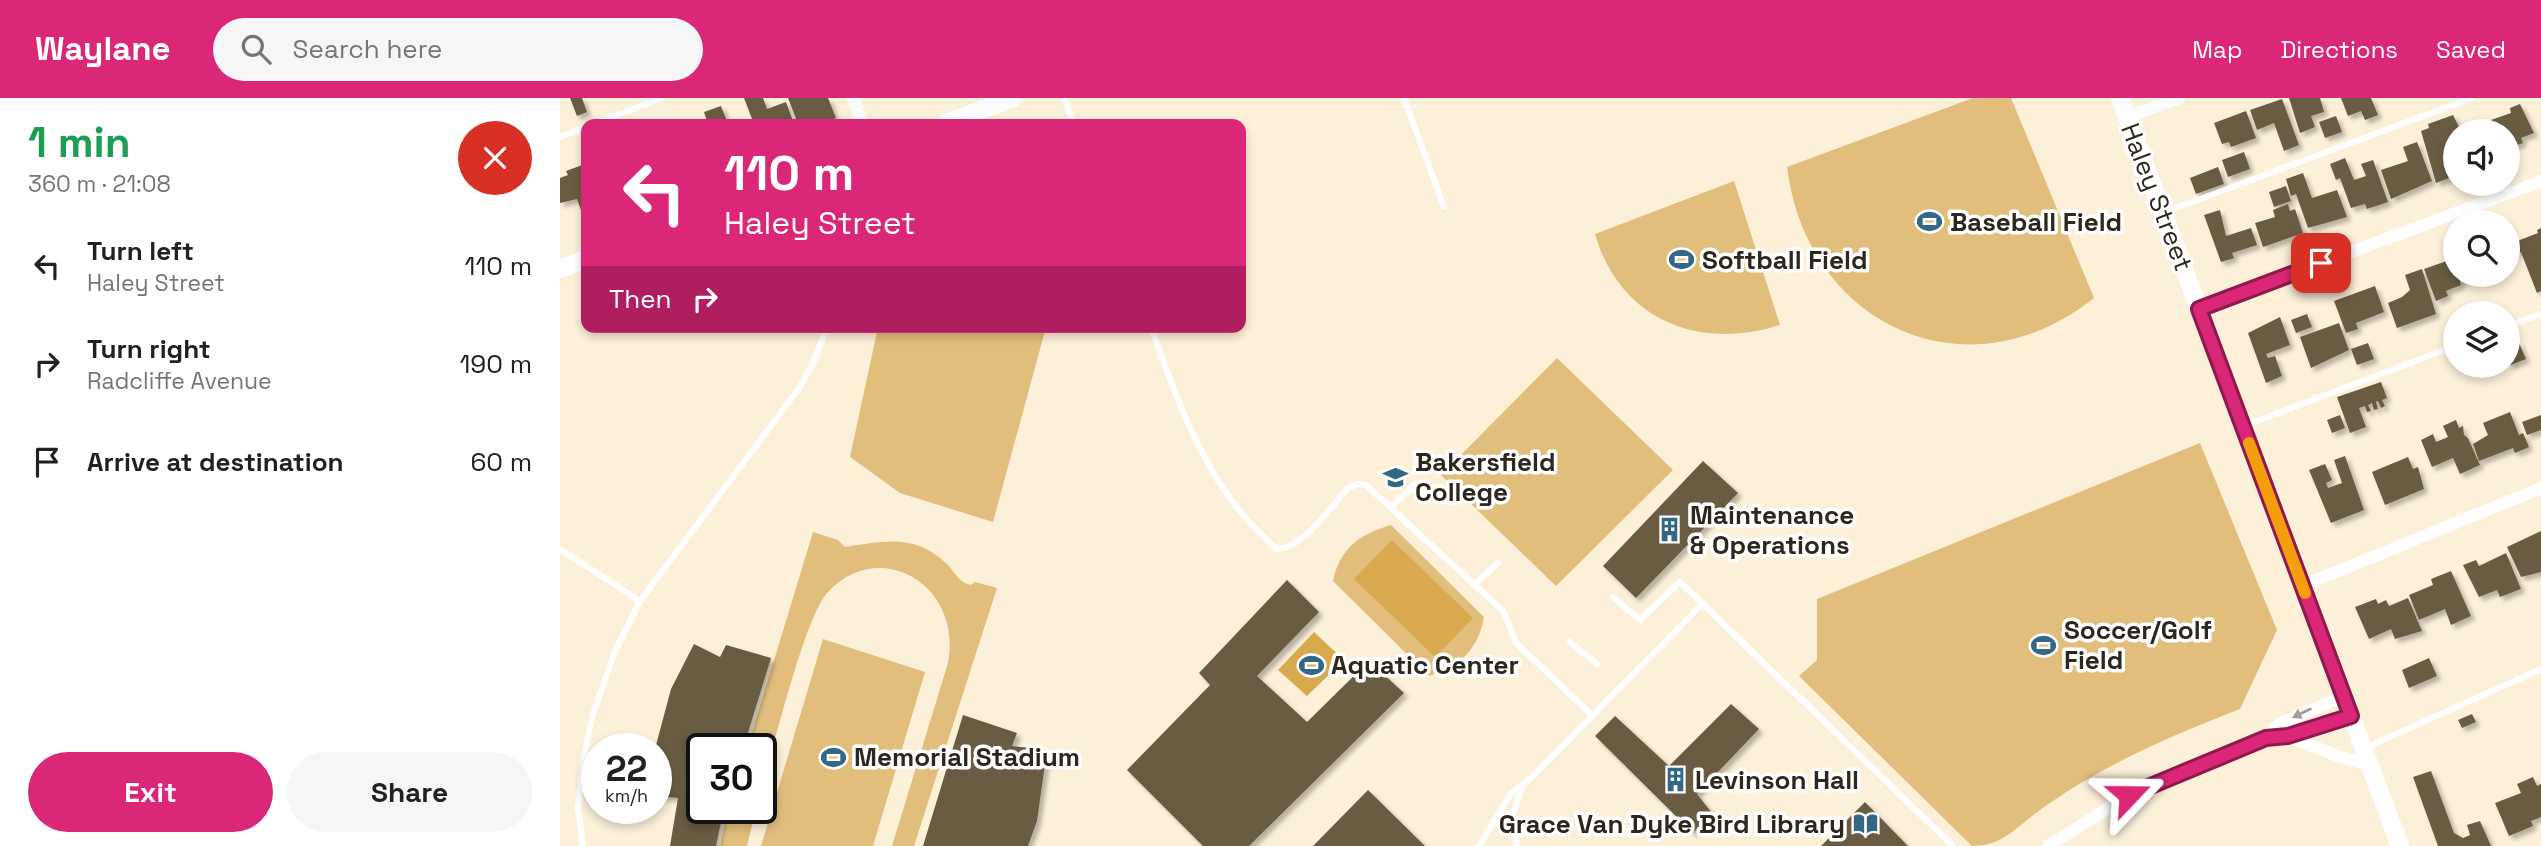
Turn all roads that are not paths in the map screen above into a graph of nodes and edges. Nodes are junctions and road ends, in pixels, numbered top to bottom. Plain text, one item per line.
1 (662, 98) edge
2 (853, 98) edge
3 (1013, 98) edge
4 (1064, 98) edge
5 (1404, 98) edge
6 (2120, 98) edge
7 (2179, 98) edge
8 (2472, 98) edge
9 (2127, 117) junction
10 (606, 119) edge
11 (861, 119) edge
12 (957, 119) edge
13 (1072, 119) edge
14 (581, 129) edge
15 (560, 137) edge
16 (2541, 181) edge
17 (1444, 207) dead end
18 (2163, 213) junction
19 (581, 261) edge
20 (560, 269) edge
21 (2199, 309) junction
22 (2541, 314) edge
23 (2520, 322) edge
24 (825, 333) edge
25 (1153, 333) edge
26 (2443, 351) edge
27 (2243, 427) junction
28 (1415, 484) dead end
29 (2541, 488) edge
30 (1392, 506) junction
31 (560, 549) edge
32 (1498, 563) dead end
33 (1474, 585) junction
34 (2302, 586) junction
35 (1613, 597) dead end
36 (640, 601) junction
37 (1703, 603) junction
38 (1570, 642) dead end
39 (1597, 664) dead end
40 (2541, 669) edge
41 (2343, 698) junction
42 (1592, 715) junction
43 (2351, 716) junction
44 (2288, 736) junction
45 (2266, 738) junction
46 (2366, 756) junction
47 (1522, 787) junction
48 (583, 846) edge
49 (1479, 846) edge
50 (1517, 846) edge
51 (1953, 846) edge
52 (2048, 846) edge
53 (2400, 846) edge

1 - 10 lane
2 - 11 street
3 - 12 street
4 - 13 lane
5 - 17 lane
6 - 9 street, Haley Street
7 - 9 street
8 - 18 lane
9 - 18 street, Haley Street
14 - 15 lane
16 - 21 street
18 - 21 street, Haley Street
19 - 20 street
21 - 27 street, Haley Street
22 - 23 lane
24 - 36 lane
25 - 30 lane
26 - 27 lane
27 - 34 street, Haley Street
28 - 30 lane
29 - 34 street
30 - 33 lane
31 - 36 lane
32 - 33 lane
33 - 42 lane
34 - 41 street, Haley Street
35 - 37 lane
36 - 48 lane
37 - 42 lane
37 - 51 lane
38 - 39 lane
40 - 46 lane
41 - 43 street, Haley Street
41 -> 45 street
42 - 47 lane
43 - 44 street
43 - 46 street, Haley Street
44 - 45 street
44 - 46 street
45 - 52 street
46 - 53 street, Haley Street
47 - 49 lane
47 - 50 lane

